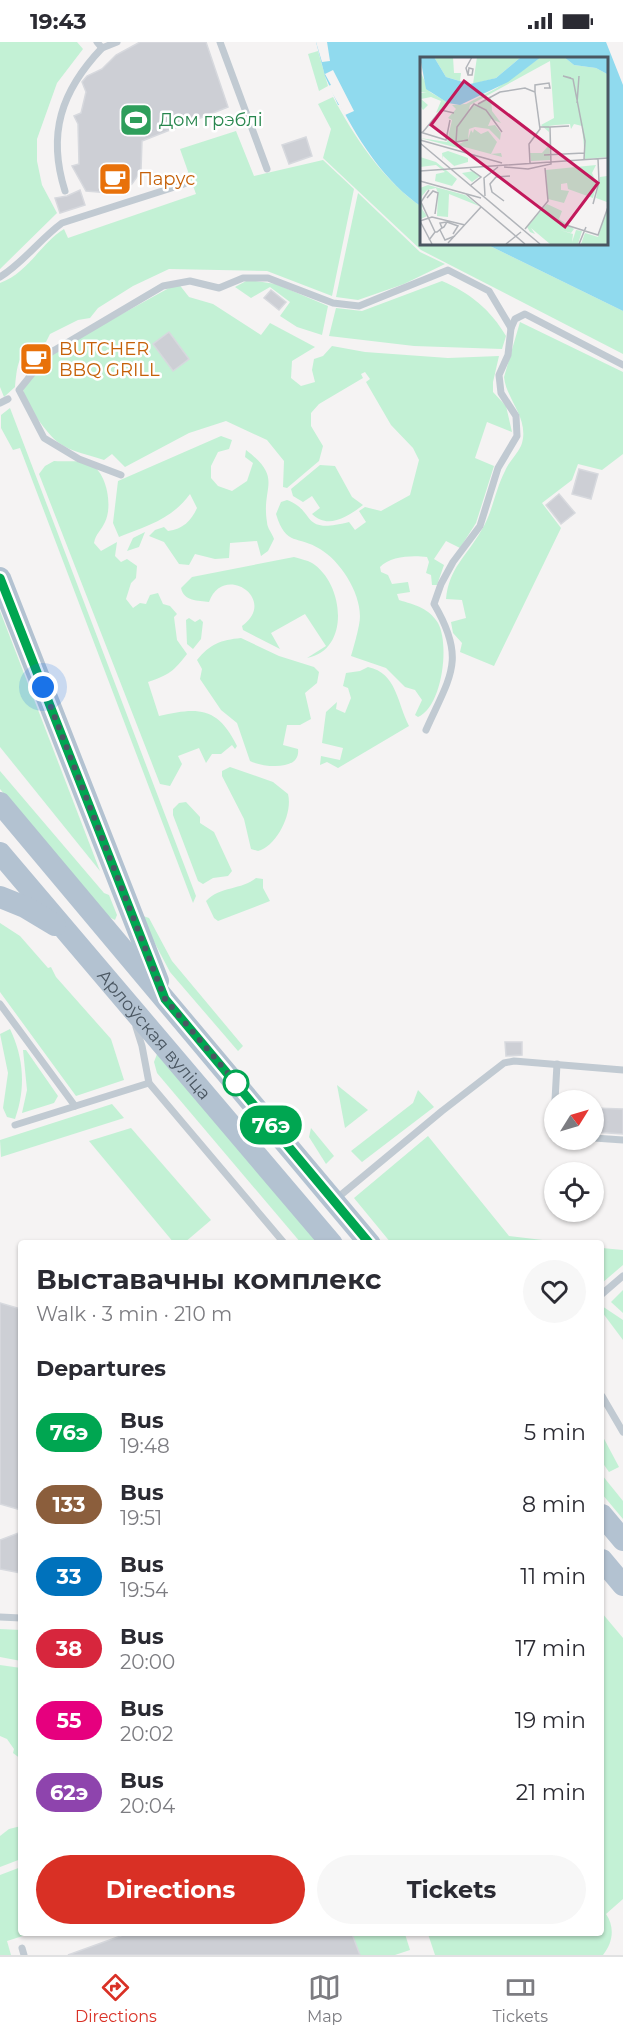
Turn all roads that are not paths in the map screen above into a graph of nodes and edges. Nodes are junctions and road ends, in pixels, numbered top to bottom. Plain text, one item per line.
1 (117, 42) edge
2 (220, 42) edge
3 (99, 45) edge
4 (267, 169) dead end
5 (183, 183) dead end
6 (65, 191) dead end
7 (0, 277) edge
8 (511, 328) junction
9 (623, 365) edge
10 (8, 399) dead end
11 (0, 403) edge
12 (121, 476) dead end
13 (0, 578) edge
14 (426, 730) dead end
15 (0, 803) edge
16 (0, 853) edge
17 (0, 897) edge
18 (73, 937) junction
19 (120, 992) junction
20 (165, 999) junction
21 (0, 1004) edge
22 (557, 1064) junction
23 (623, 1070) edge
24 (149, 1083) junction
25 (556, 1090) edge
26 (75, 1106) junction
27 (15, 1125) dead end
28 (604, 1139) edge
29 (623, 1140) edge
30 (334, 1201) junction
31 (312, 1219) junction
32 (282, 1240) edge
33 (329, 1240) edge
34 (367, 1240) edge
35 (623, 1276) edge
36 (604, 1292) edge
37 (604, 1399) edge
38 (623, 1432) edge
39 (604, 1517) edge
40 (623, 1540) edge
41 (604, 1562) edge
42 (623, 1585) edge
43 (0, 1617) edge
44 (18, 1618) edge

1 - 3 lane
2 - 4 lane
3 - 6 lane
5 - 7 lane
8 - 9 lane
8 - 12 lane
8 - 14 lane
10 - 11 lane
13 - 20 main road
15 - 20 main road, Арлоўская вуліца
16 - 18 main road, Арлоўская вуліца
17 - 18 main road
18 - 19 main road, Арлоўская вуліца
19 - 24 lane
19 - 31 main road, Арлоўская вуліца
20 - 30 main road, Арлоўская вуліца
21 - 26 lane
22 - 23 lane
22 - 25 lane
22 - 30 lane
24 - 26 lane
24 - 32 lane
26 - 27 lane
28 - 29 lane
30 - 31 main road
30 - 34 main road, Арлоўская вуліца
31 - 33 main road, Арлоўская вуліца
35 - 36 lane
37 - 38 lane
39 - 40 main road
41 - 42 main road
43 - 44 lane

